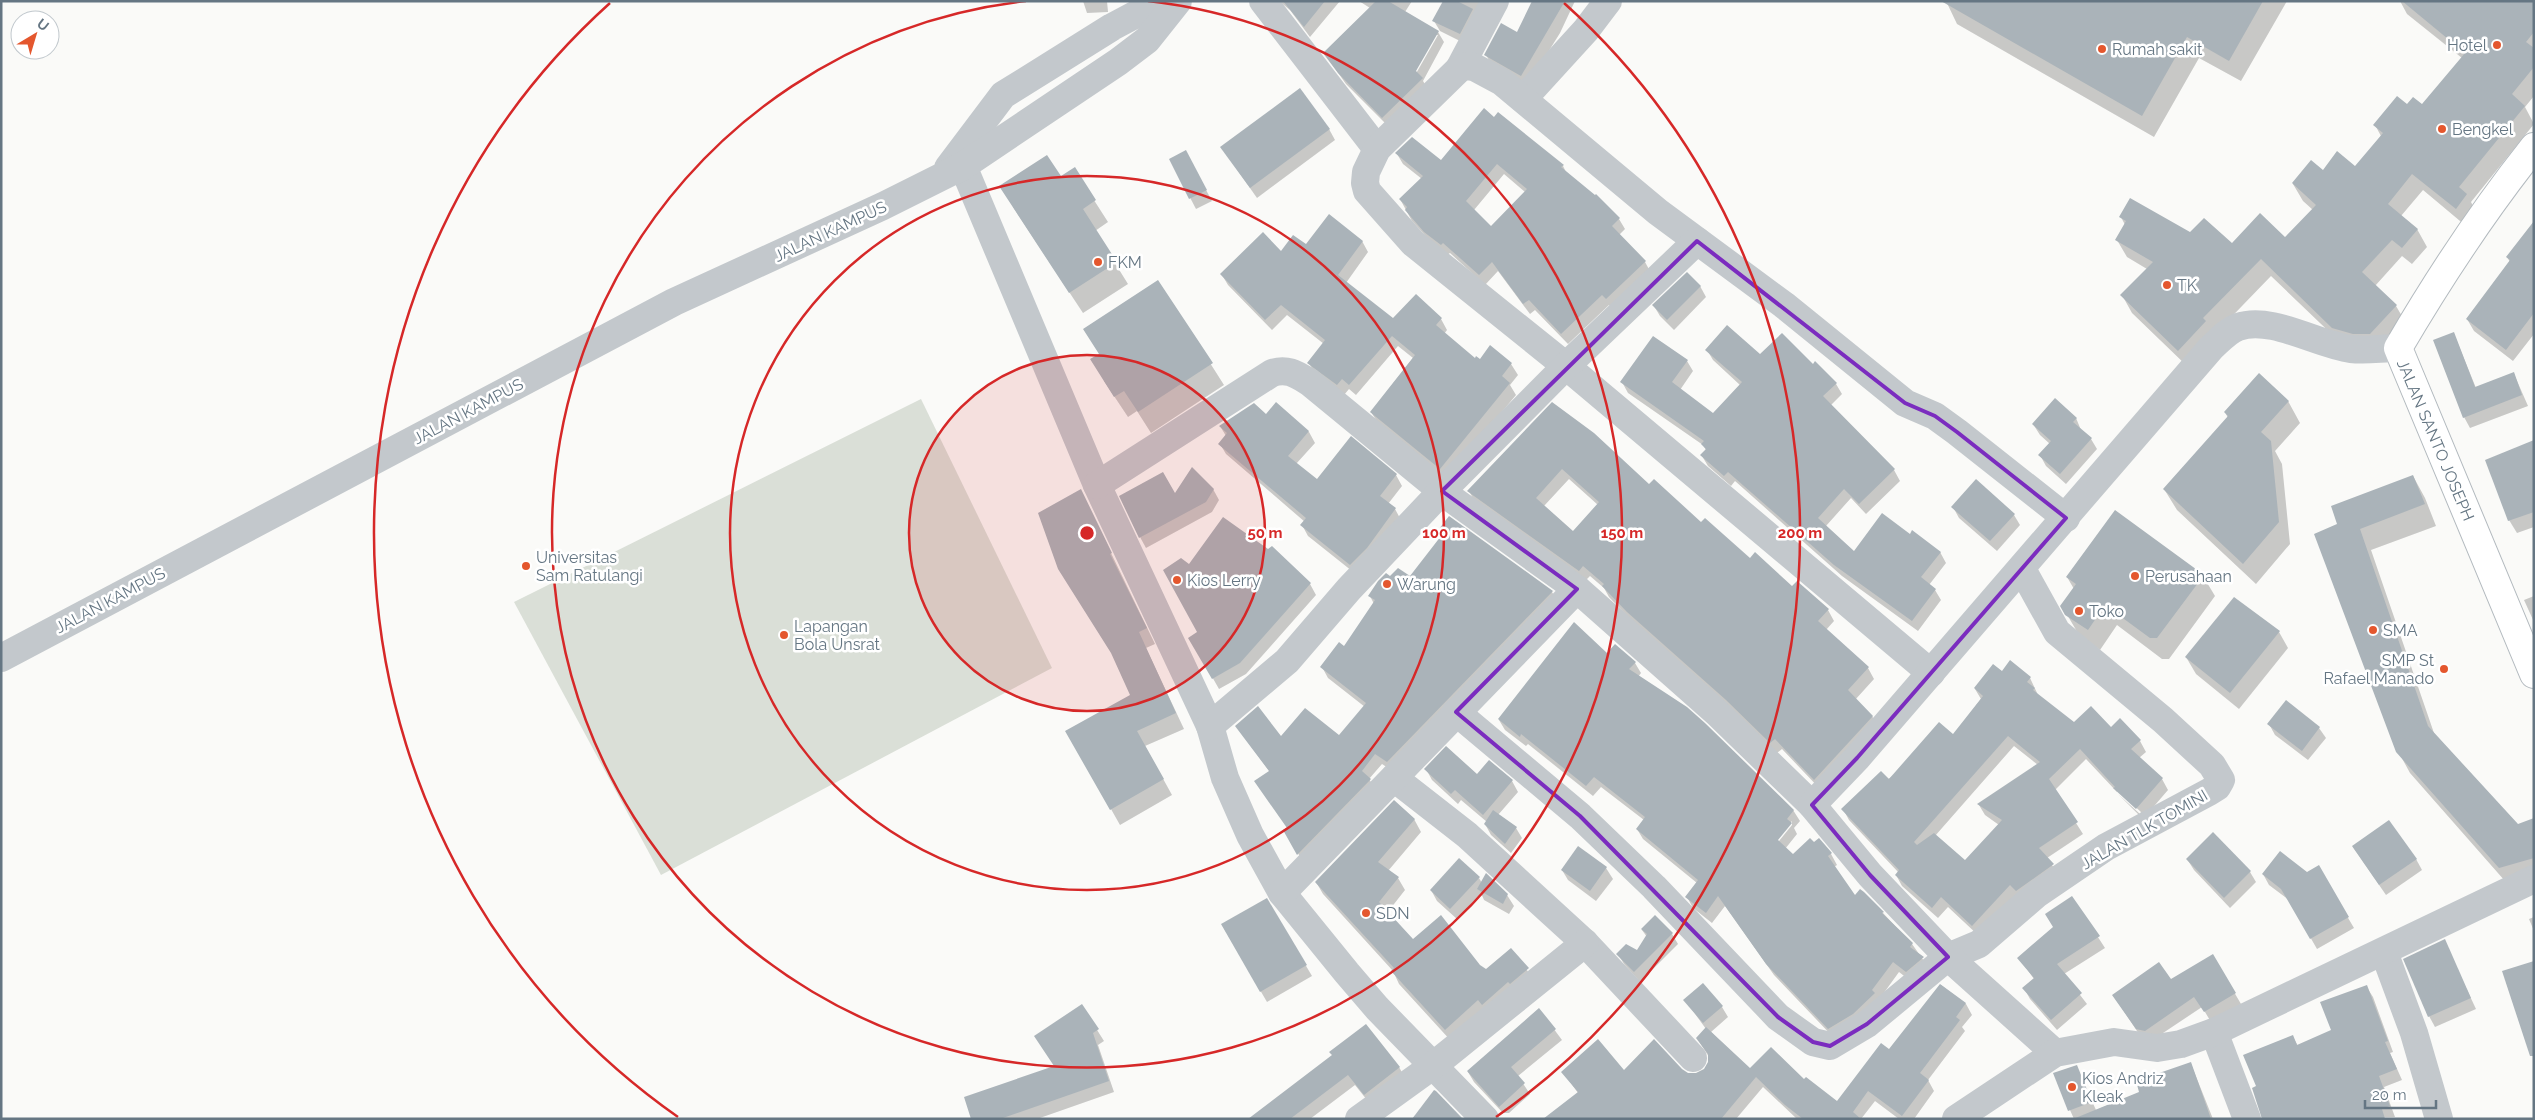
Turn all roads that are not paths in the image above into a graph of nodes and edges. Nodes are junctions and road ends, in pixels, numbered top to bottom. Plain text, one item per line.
1 (1152, 1) edge
2 (1178, 1) edge
3 (1263, 1) edge
4 (1495, 1) edge
5 (1608, 1) edge
6 (1459, 69) junction
7 (1523, 99) junction
8 (2534, 147) edge
9 (1377, 149) junction
10 (952, 172) junction
11 (1697, 241) junction
12 (2398, 348) junction
13 (1566, 366) junction
14 (1098, 485) junction
15 (1442, 491) junction
16 (2066, 518) junction
17 (2022, 568) junction
18 (1577, 589) junction
19 (1, 658) edge
20 (1931, 673) junction
21 (2534, 674) edge
22 (1456, 712) junction
23 (1210, 726) junction
24 (1394, 778) junction
25 (1812, 805) junction
26 (2534, 879) edge
27 (1282, 893) junction
28 (1585, 943) junction
29 (2384, 952) junction
30 (1948, 957) junction
31 (2214, 1032) junction
32 (2055, 1052) junction
33 (1693, 1058) dead end
34 (1434, 1064) junction
35 (1358, 1119) edge
36 (1486, 1119) edge
37 (1956, 1119) edge
38 (2247, 1119) edge
39 (2440, 1119) edge

1 - 10 street, JALAN KAMPUS
2 - 10 street, JALAN KAMPUS
3 - 9 street
4 - 6 street
5 - 7 street
6 - 7 street
6 - 9 street
7 - 11 street
8 - 12 main road, JALAN SANTO JOSEPH
9 - 13 street
10 - 14 street
10 - 19 street, JALAN KAMPUS
11 - 13 street
11 - 16 street
12 - 16 street
12 - 21 main road, JALAN SANTO JOSEPH
13 - 15 street
13 - 20 street
14 - 15 street
14 - 23 street
15 - 18 street
15 - 23 street
16 - 17 street
17 - 20 street
17 - 30 street, JALAN TLK TOMINI
18 - 22 street
18 - 25 street
20 - 25 street
22 - 24 street
22 - 30 street
23 - 27 street
24 - 27 street
24 - 28 street
25 - 30 street
26 - 29 street
27 - 34 street
28 - 33 street
28 - 34 street
29 - 31 street
29 - 39 street
30 - 32 street
31 - 32 street
31 - 38 street
32 - 37 street
34 - 35 street
34 - 36 street

